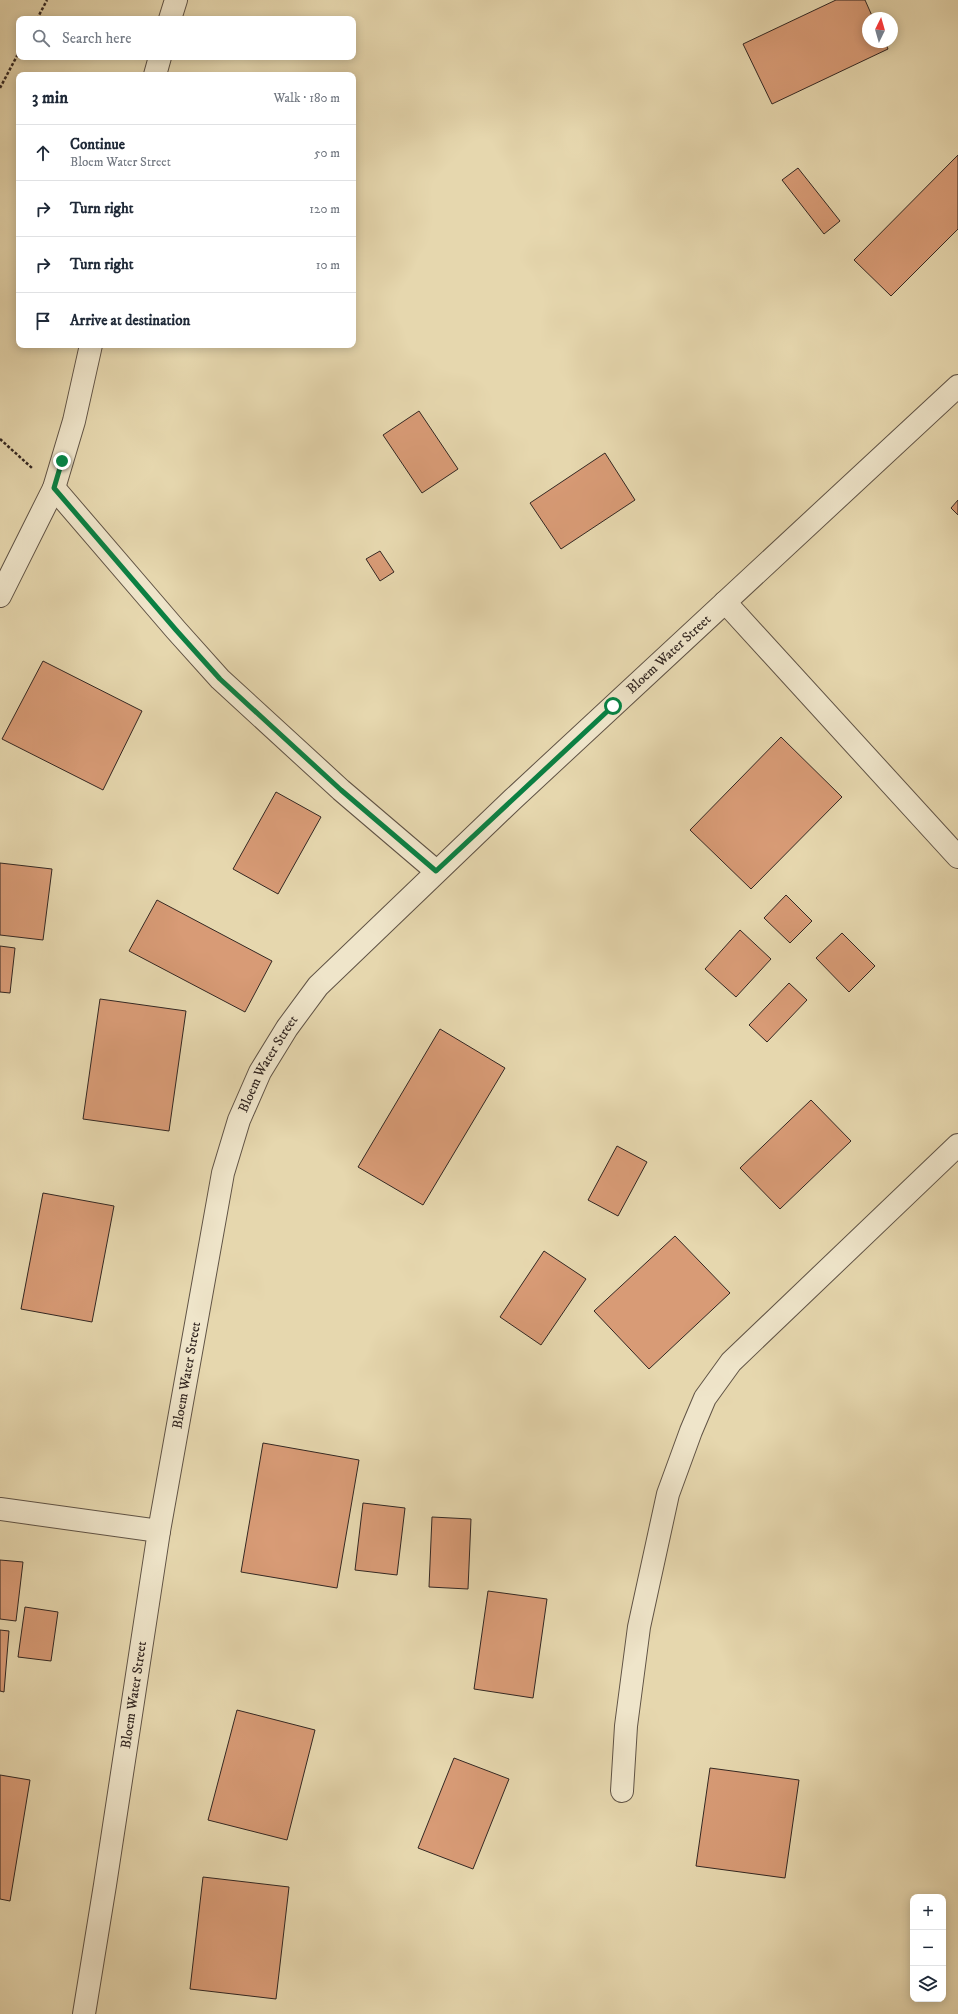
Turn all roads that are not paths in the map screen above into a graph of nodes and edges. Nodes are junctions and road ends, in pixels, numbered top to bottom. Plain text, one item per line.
1 (176, 0) edge
2 (171, 16) edge
3 (159, 60) edge
4 (156, 72) edge
5 (90, 348) edge
6 (958, 386) edge
7 (54, 488) junction
8 (0, 596) edge
9 (725, 602) junction
10 (958, 857) edge
11 (436, 871) junction
12 (958, 1145) edge
13 (0, 1509) edge
14 (159, 1531) junction
15 (622, 1791) dead end
16 (84, 2014) edge

1 - 2 street
3 - 4 street
5 - 7 street
6 - 9 street, Bloem Water Street
7 - 8 street
7 - 11 street
9 - 10 street
9 - 11 street, Bloem Water Street
11 - 14 street, Bloem Water Street
12 - 15 street
13 - 14 street
14 - 16 street, Bloem Water Street

